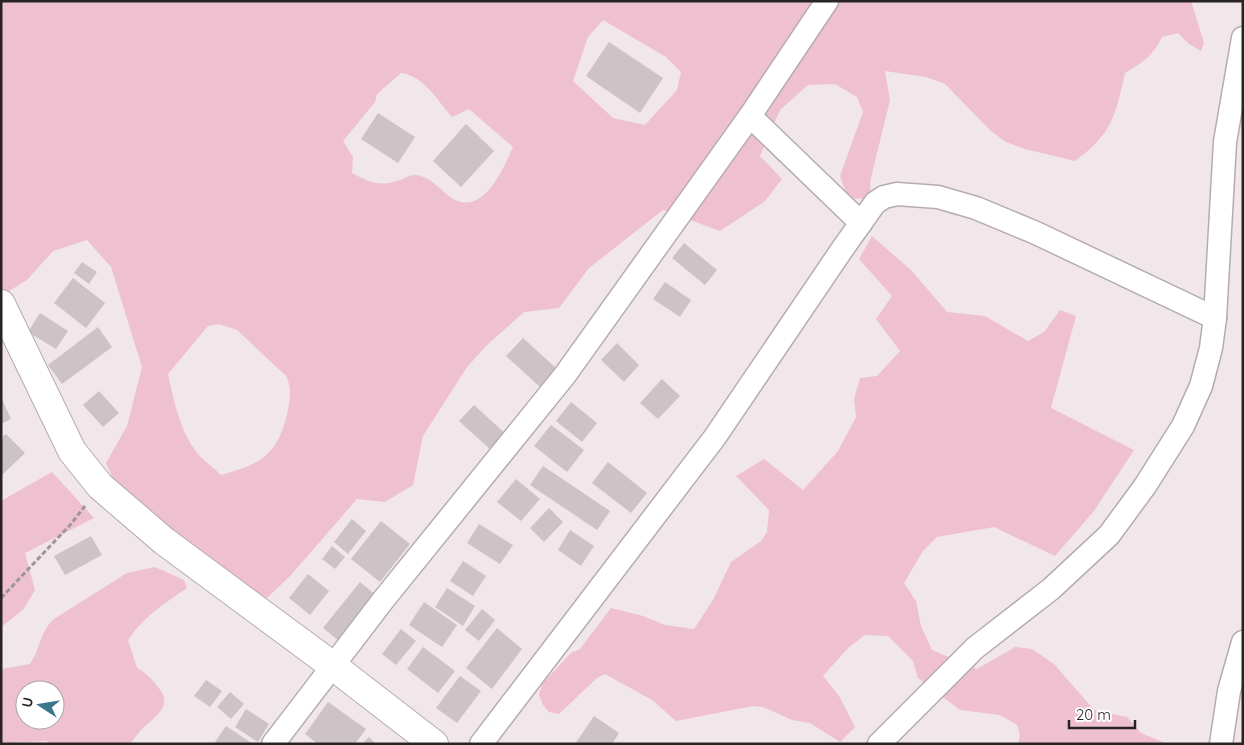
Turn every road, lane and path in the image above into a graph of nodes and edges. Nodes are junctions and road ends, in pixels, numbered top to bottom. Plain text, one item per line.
1 (827, 1) edge
2 (1243, 38) edge
3 (750, 116) junction
4 (861, 223) junction
5 (1, 304) edge
6 (1215, 318) junction
7 (100, 486) junction
8 (1, 598) edge
9 (1243, 642) edge
10 (333, 666) junction
11 (273, 744) edge
12 (434, 744) edge
13 (481, 744) edge
14 (879, 744) edge
15 (1221, 744) edge

1 - 3 street
2 - 6 street
3 - 4 street
3 - 10 street
4 - 6 street
4 - 13 street
5 - 7 main road
6 - 14 street
7 - 8 path
7 - 10 main road
9 - 15 street
10 - 11 street
10 - 12 main road

